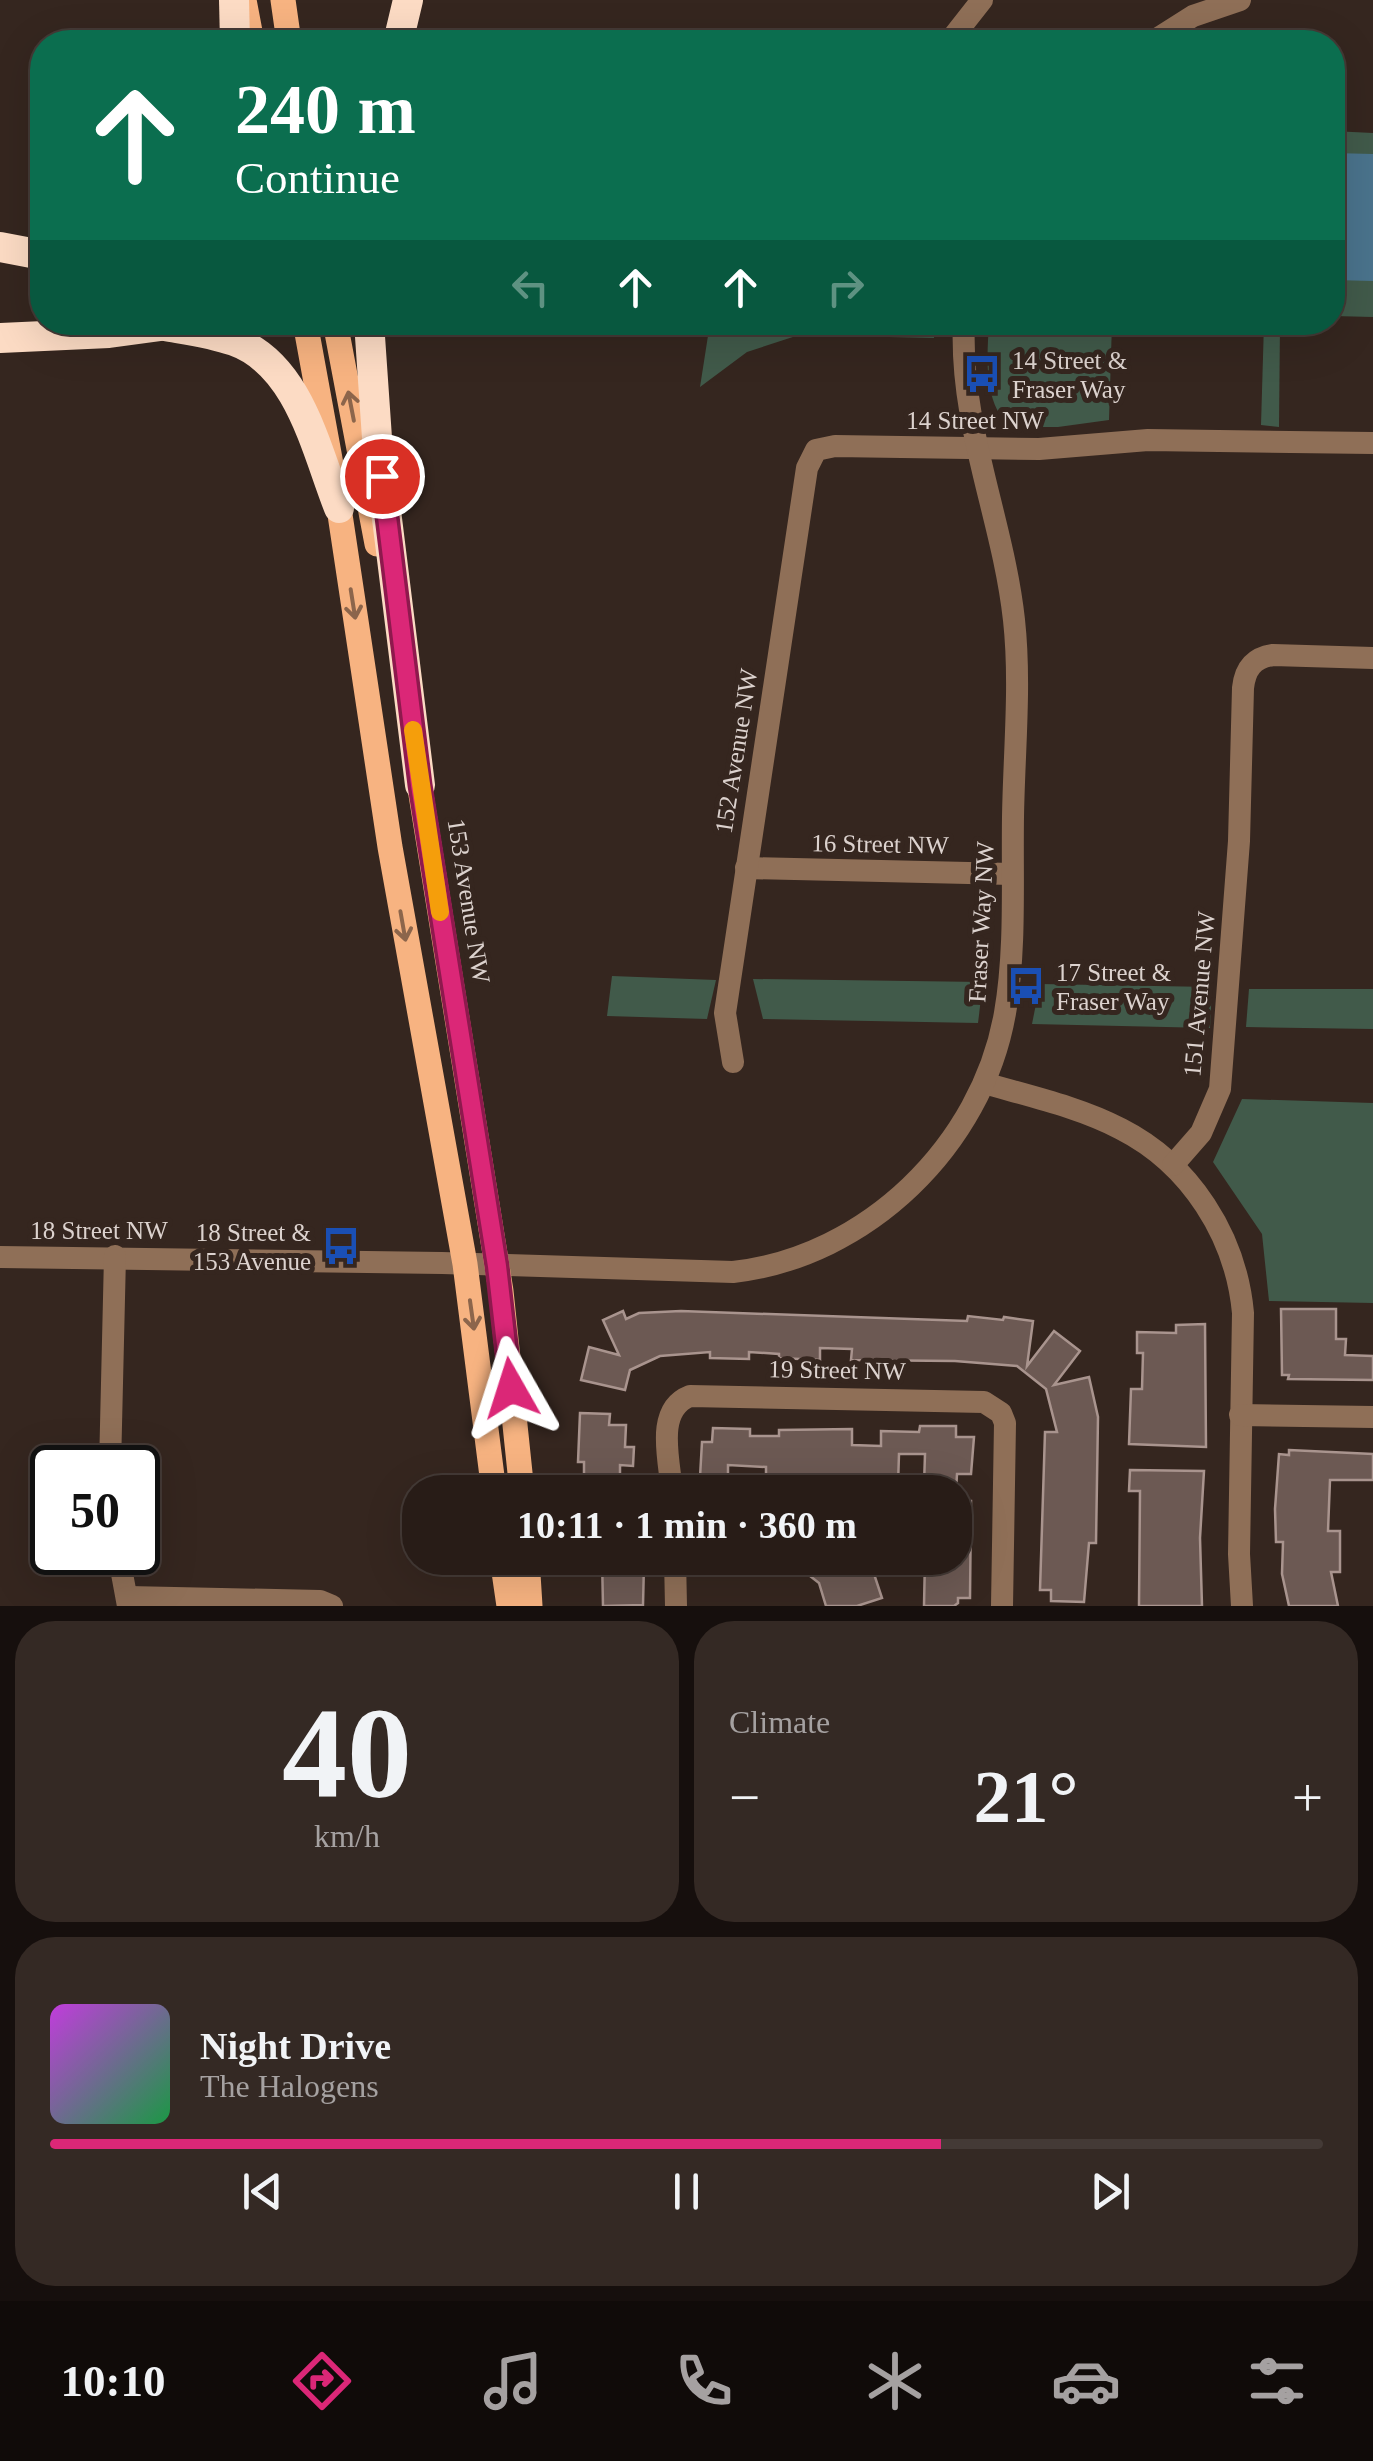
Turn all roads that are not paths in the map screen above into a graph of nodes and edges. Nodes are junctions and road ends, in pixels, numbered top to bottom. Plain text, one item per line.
1 (234, 0) edge
2 (244, 0) edge
3 (283, 0) edge
4 (408, 0) edge
5 (982, 0) edge
6 (1240, 0) edge
7 (235, 30) edge
8 (250, 30) edge
9 (288, 30) edge
10 (401, 30) edge
11 (959, 30) edge
12 (1170, 30) edge
13 (0, 247) edge
14 (30, 253) edge
15 (66, 335) edge
16 (215, 335) edge
17 (306, 335) edge
18 (337, 335) edge
19 (371, 335) edge
20 (964, 335) edge
21 (0, 338) edge
22 (1373, 443) edge
23 (977, 448) junction
24 (816, 450) joint
25 (339, 508) junction
26 (1373, 658) edge
27 (420, 785) junction
28 (746, 868) junction
29 (1012, 874) junction
30 (733, 1062) dead end
31 (984, 1083) junction
32 (1172, 1165) junction
33 (0, 1256) edge
34 (115, 1256) junction
35 (465, 1264) junction
36 (497, 1266) junction
37 (1240, 1415) junction
38 (1373, 1417) edge
39 (111, 1445) edge
40 (492, 1475) edge
41 (520, 1475) edge
42 (671, 1475) edge
43 (123, 1575) edge
44 (504, 1575) edge
45 (528, 1575) edge
46 (675, 1575) edge
47 (128, 1601) edge
48 (332, 1606) edge
49 (509, 1606) edge
50 (530, 1606) edge
51 (676, 1606) edge
52 (1002, 1606) edge
53 (1242, 1606) edge

1 - 7 highway
2 - 8 main road
3 - 9 main road
4 - 10 highway
5 - 11 street
6 - 12 street
13 - 14 highway
15 - 21 highway
16 - 25 highway
17 - 25 main road
27 -> 18 main road, 153 Avenue NW
19 - 27 highway
20 - 23 street, Fraser Way NW
22 - 23 street, 14 Street NW
23 - 24 street, 14 Street NW
23 - 29 street, Fraser Way NW
24 - 28 street, 152 Avenue NW
25 -> 35 main road
26 - 32 street, 151 Avenue NW
27 - 36 main road, 153 Avenue NW
28 - 29 street, 16 Street NW
28 - 30 street, 152 Avenue NW
29 - 31 street, Fraser Way NW
31 - 32 street
31 - 36 street, Fraser Way NW
32 - 37 street
33 - 34 street, 18 Street NW
34 - 35 street, 18 Street NW
34 - 39 street
35 - 36 street, 18 Street NW
35 -> 40 main road
36 - 41 main road, 153 Avenue NW
37 - 38 street
37 - 53 street
42 - 52 street, 19 Street NW
43 - 47 street
44 - 49 main road
45 - 50 main road
46 - 51 street
47 - 48 street

